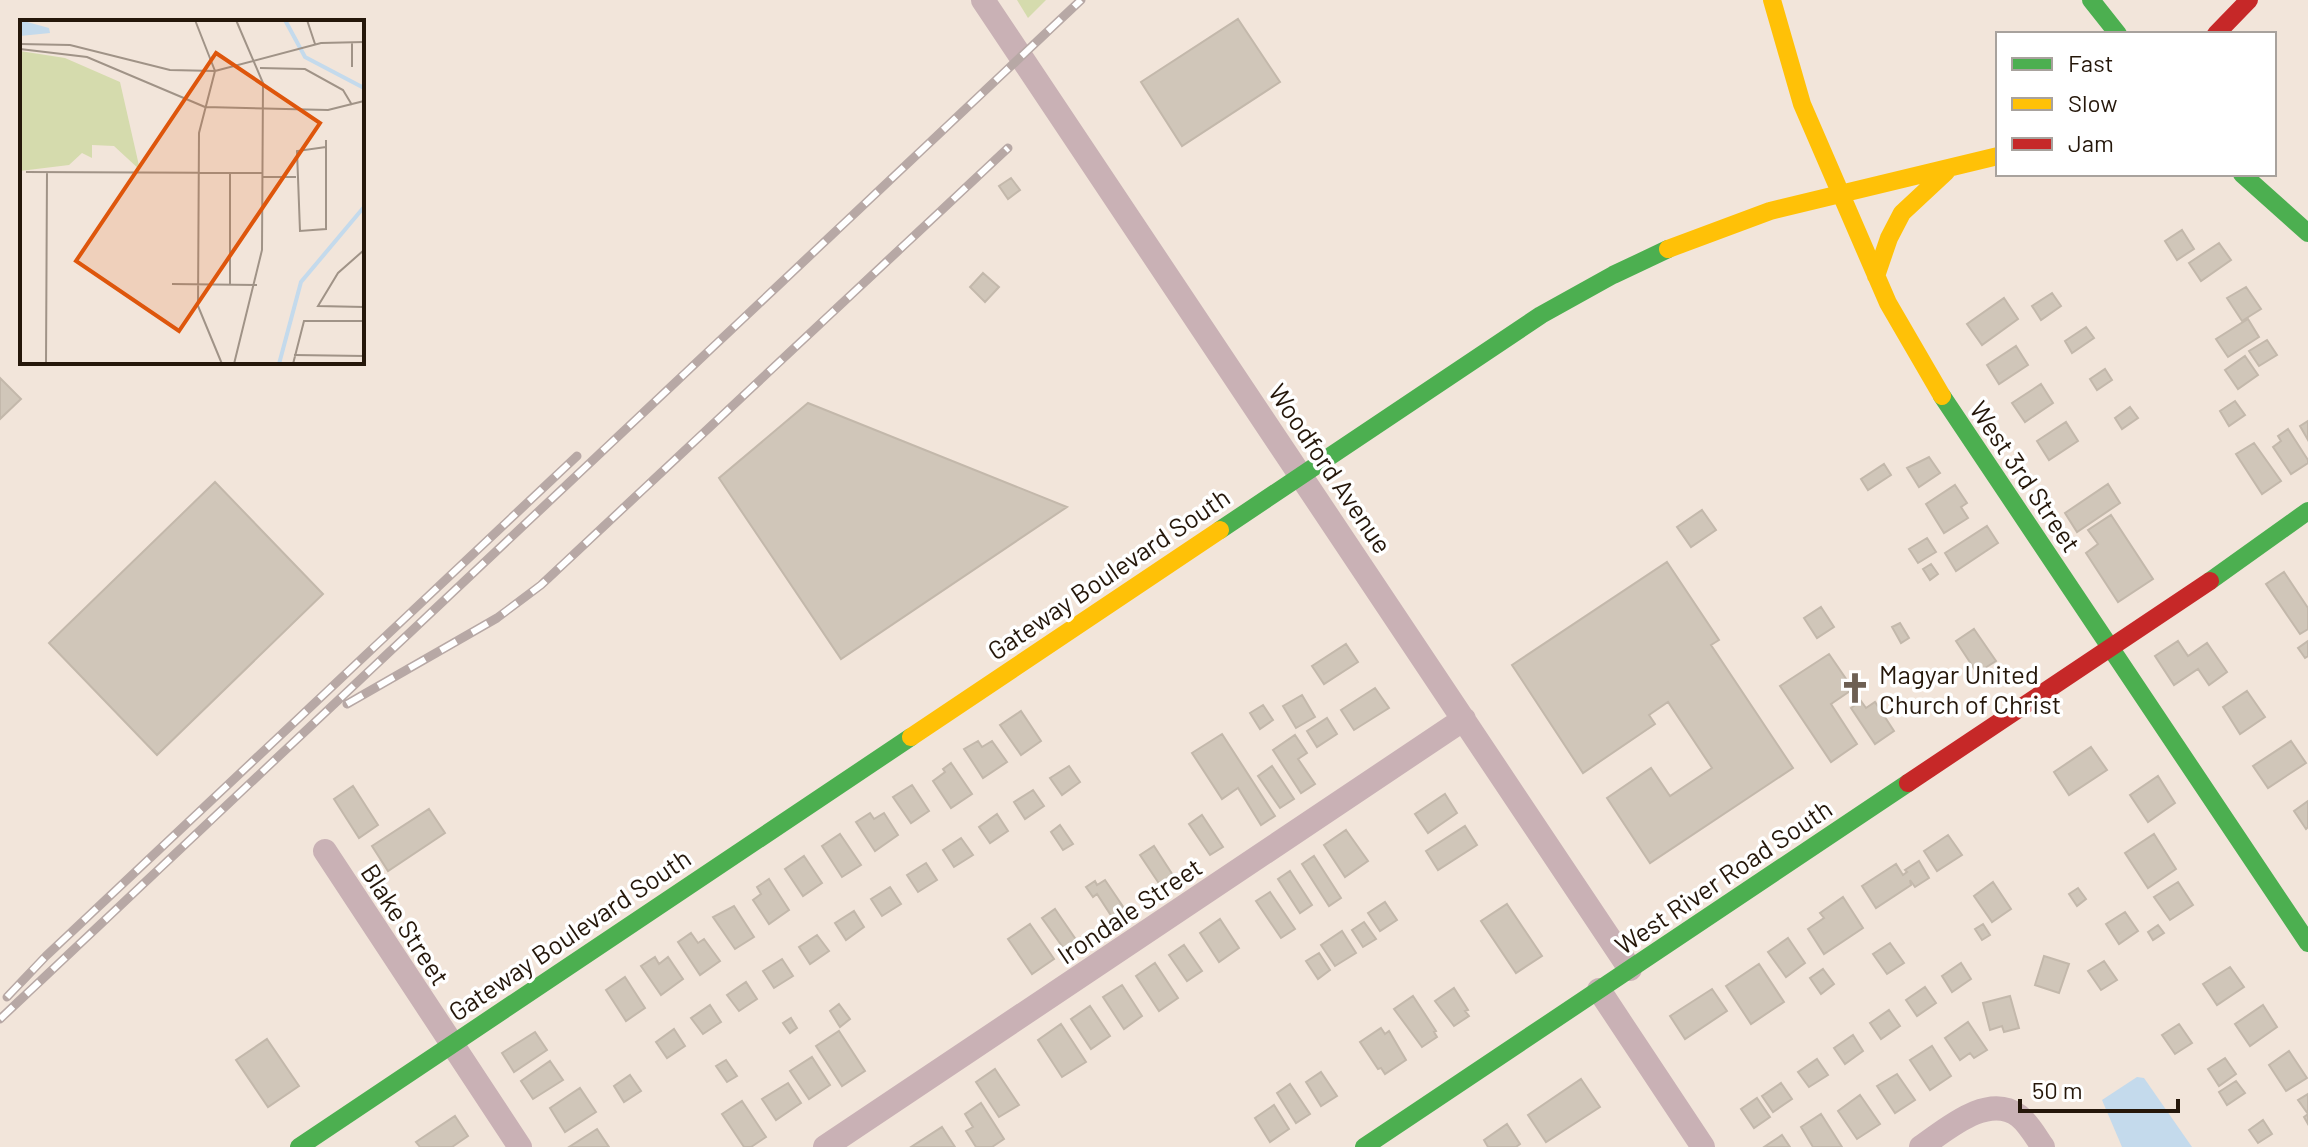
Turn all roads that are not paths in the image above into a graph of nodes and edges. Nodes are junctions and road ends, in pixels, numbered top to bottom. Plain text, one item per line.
1 (983, 0) edge
2 (1772, 0) edge
3 (2091, 0) edge
4 (2249, 0) edge
5 (2116, 32) edge
6 (2218, 32) edge
7 (1996, 157) edge
8 (1949, 169) junction
9 (2244, 176) edge
10 (1839, 194) junction
11 (2308, 233) edge
12 (1876, 276) junction
13 (1302, 475) junction
14 (2308, 511) edge
15 (2110, 648) junction
16 (1464, 719) junction
17 (325, 851) dead end
18 (2308, 943) edge
19 (1630, 969) junction
20 (1599, 990) junction
21 (451, 1044) junction
22 (299, 1147) edge
23 (520, 1147) edge
24 (825, 1147) edge
25 (1364, 1147) edge
26 (1703, 1147) edge
27 (1921, 1147) edge
28 (2043, 1147) edge

1 - 13 street, Woodford Avenue
2 - 10 main road, West 3rd Street
3 - 5 main road
4 - 6 main road
7 - 8 main road, Gateway Boulevard South
8 - 10 main road, Gateway Boulevard South
8 - 12 main road
9 - 11 main road
10 - 12 main road, West 3rd Street
10 - 13 main road, Gateway Boulevard South
12 - 15 main road, West 3rd Street
13 - 16 street, Woodford Avenue
13 - 21 main road, Gateway Boulevard South
14 - 15 main road, West River Road South
15 - 18 main road, West 3rd Street
15 - 19 main road, West River Road South
16 - 19 street, Woodford Avenue
16 - 24 street, Irondale Street
17 - 21 street, Blake Street
19 - 20 main road, West River Road South
20 - 25 main road, West River Road South
20 - 26 street
21 - 22 main road, Gateway Boulevard South
21 - 23 street, Blake Street
27 - 28 street

